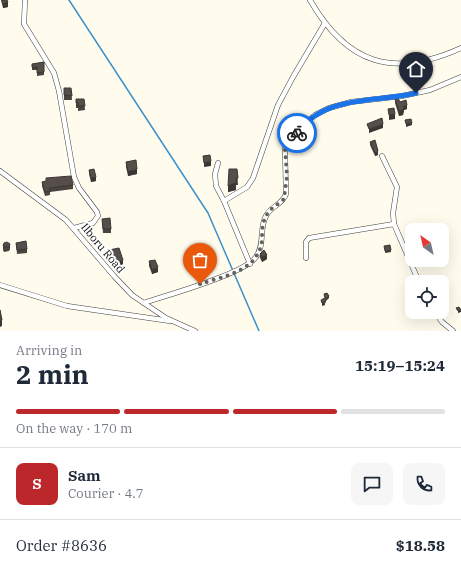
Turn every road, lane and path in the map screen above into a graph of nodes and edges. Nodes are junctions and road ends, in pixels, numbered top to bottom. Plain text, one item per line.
1 (25, 0) edge
2 (310, 0) edge
3 (325, 23) junction
4 (461, 48) edge
5 (461, 77) edge
6 (382, 156) dead end
7 (218, 163) dead end
8 (0, 171) edge
9 (224, 201) junction
10 (394, 224) junction
11 (74, 228) junction
12 (306, 258) dead end
13 (250, 264) junction
14 (416, 275) edge
15 (0, 285) edge
16 (144, 304) junction
17 (440, 319) edge
18 (174, 322) junction
19 (195, 331) edge
20 (453, 331) edge

1 - 11 street
2 - 3 street
3 - 4 street
3 - 9 street
5 - 13 street
6 - 10 street
7 - 9 street
8 - 11 street, Ilboru Road
9 - 13 street
10 - 12 street
10 - 14 street
11 - 16 street, Ilboru Road
13 - 16 street
15 - 18 street
16 - 18 street, Ilboru Road
17 - 20 street
18 - 19 street, Ilboru Road

